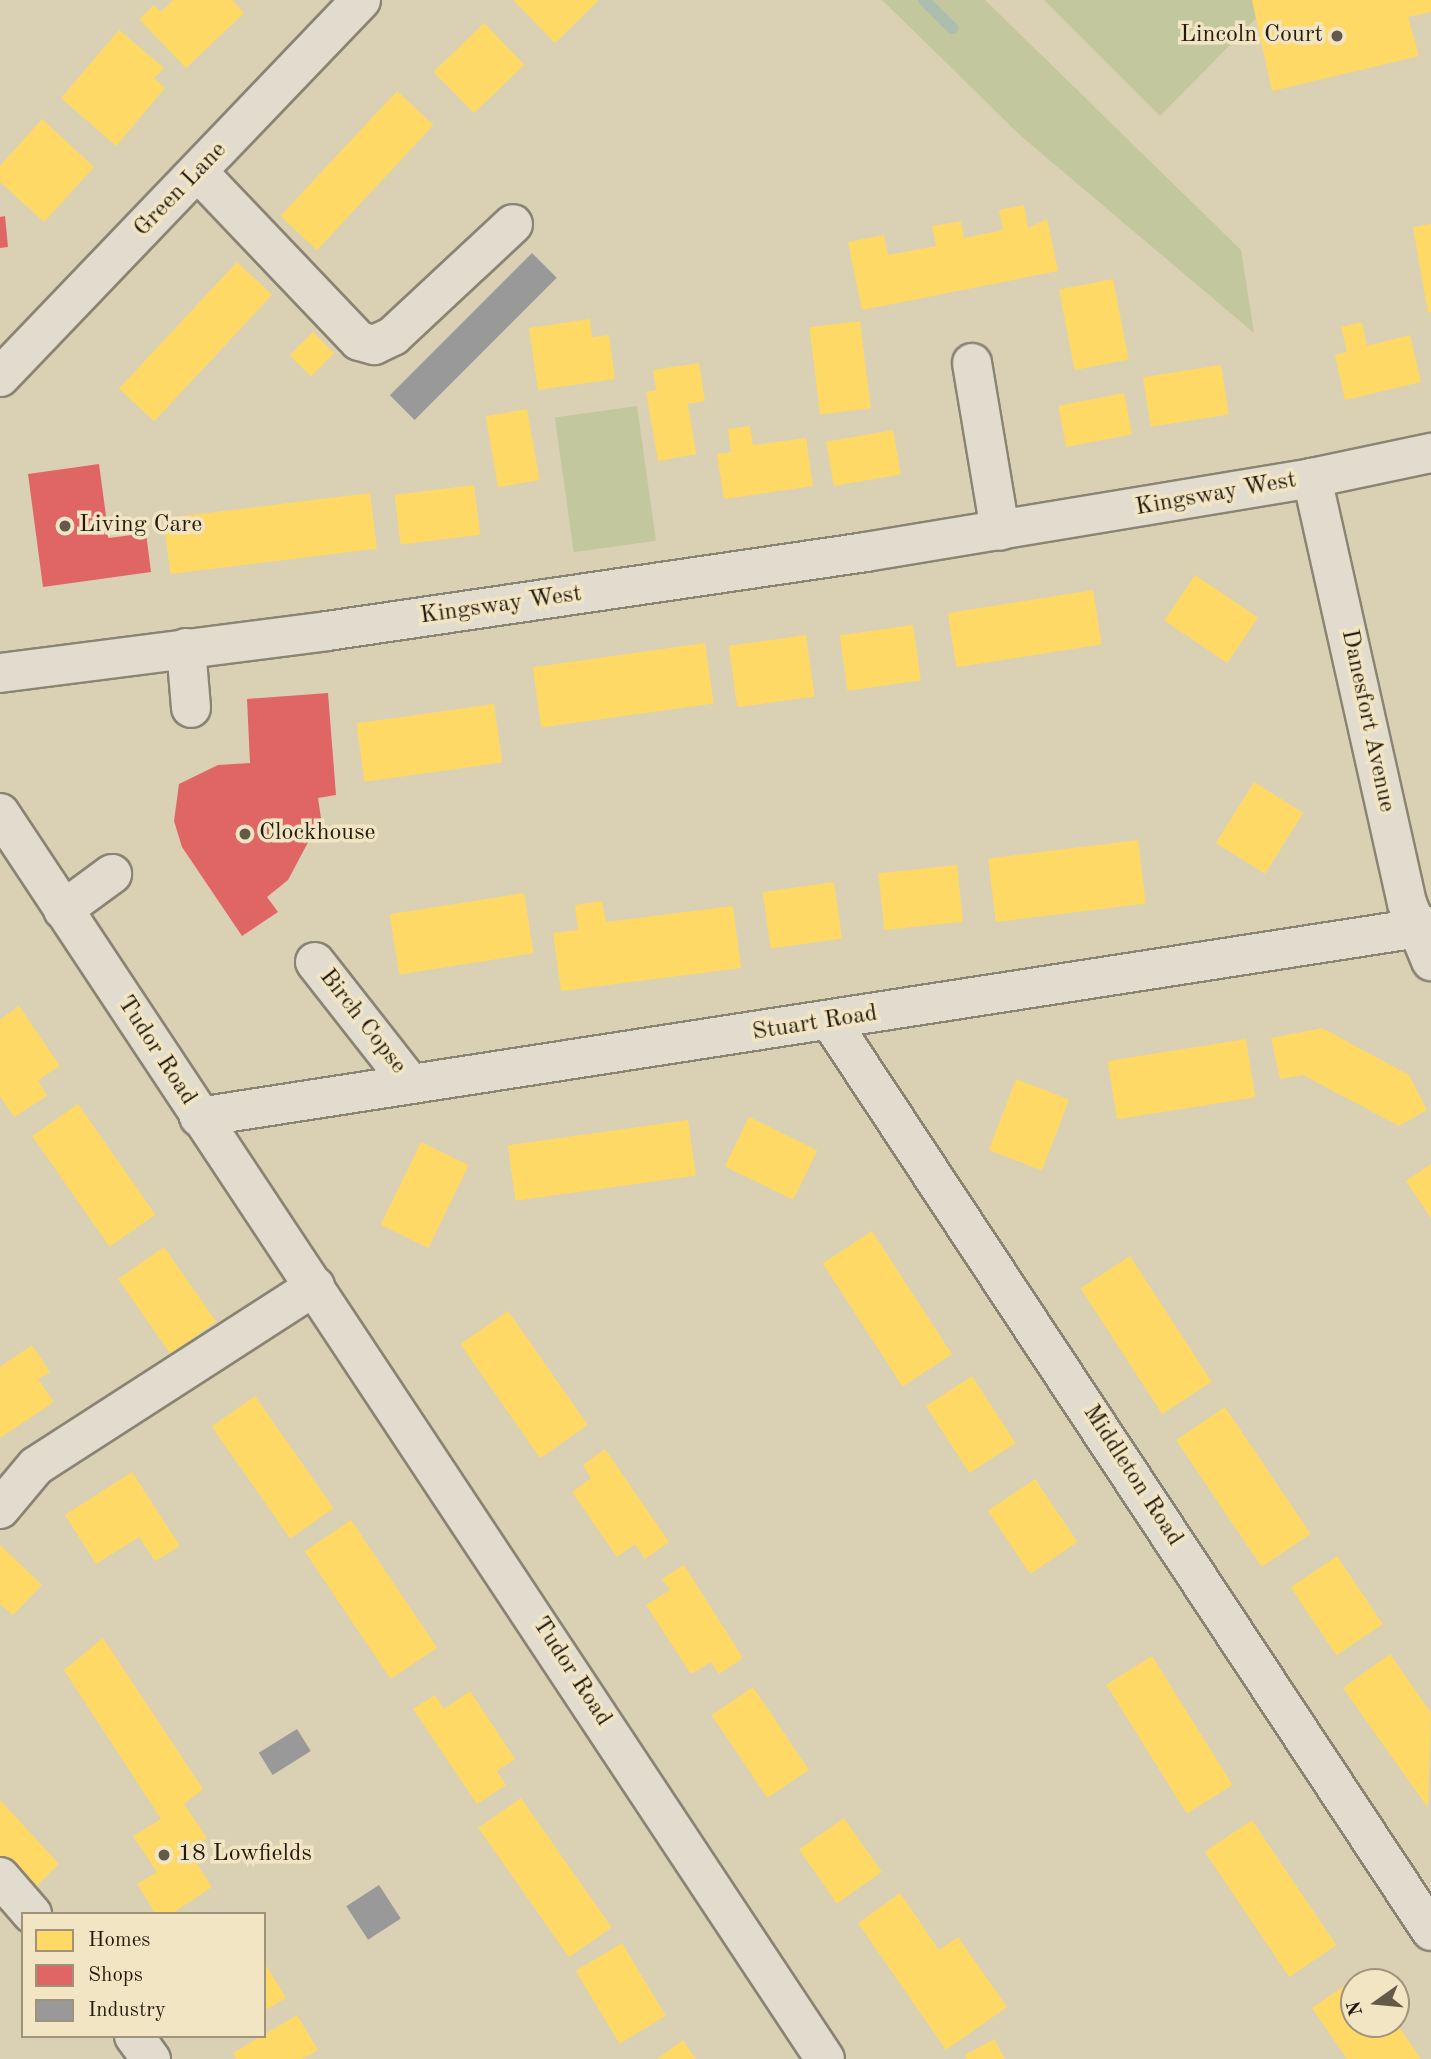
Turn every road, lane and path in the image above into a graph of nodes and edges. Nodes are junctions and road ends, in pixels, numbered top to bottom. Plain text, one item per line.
1 (361, 0) edge
2 (198, 172) junction
3 (513, 224) dead end
4 (972, 363) dead end
5 (0, 377) edge
6 (1431, 453) edge
7 (1312, 478) junction
8 (1000, 531) junction
9 (186, 648) junction
10 (0, 673) edge
11 (191, 708) dead end
12 (0, 813) edge
13 (112, 874) dead end
14 (63, 910) junction
15 (1426, 938) edge
16 (315, 962) dead end
17 (831, 1022) junction
18 (409, 1082) junction
19 (199, 1117) junction
20 (315, 1286) junction
21 (0, 1509) edge
22 (0, 1877) edge
23 (30, 1912) edge
24 (1431, 1931) edge
25 (135, 2038) edge
26 (151, 2059) edge
27 (825, 2059) edge

1 - 2 street, Green Lane
2 - 3 street
2 - 5 street, Green Lane
4 - 8 street
6 - 7 street, Kingsway West
7 - 8 street, Kingsway West
7 - 15 street, Danesfort Avenue
8 - 9 street, Kingsway West
9 - 10 street, Kingsway West
9 - 11 street
12 - 14 street, Tudor Road
13 - 14 street
14 - 19 street, Tudor Road
15 - 17 street, Stuart Road
16 - 18 street, Birch Copse
17 - 18 street, Stuart Road
17 - 24 street, Middleton Road
18 - 19 street, Stuart Road
19 - 20 street, Tudor Road
20 - 21 street
20 - 27 street, Tudor Road
22 - 23 street
25 - 26 street

